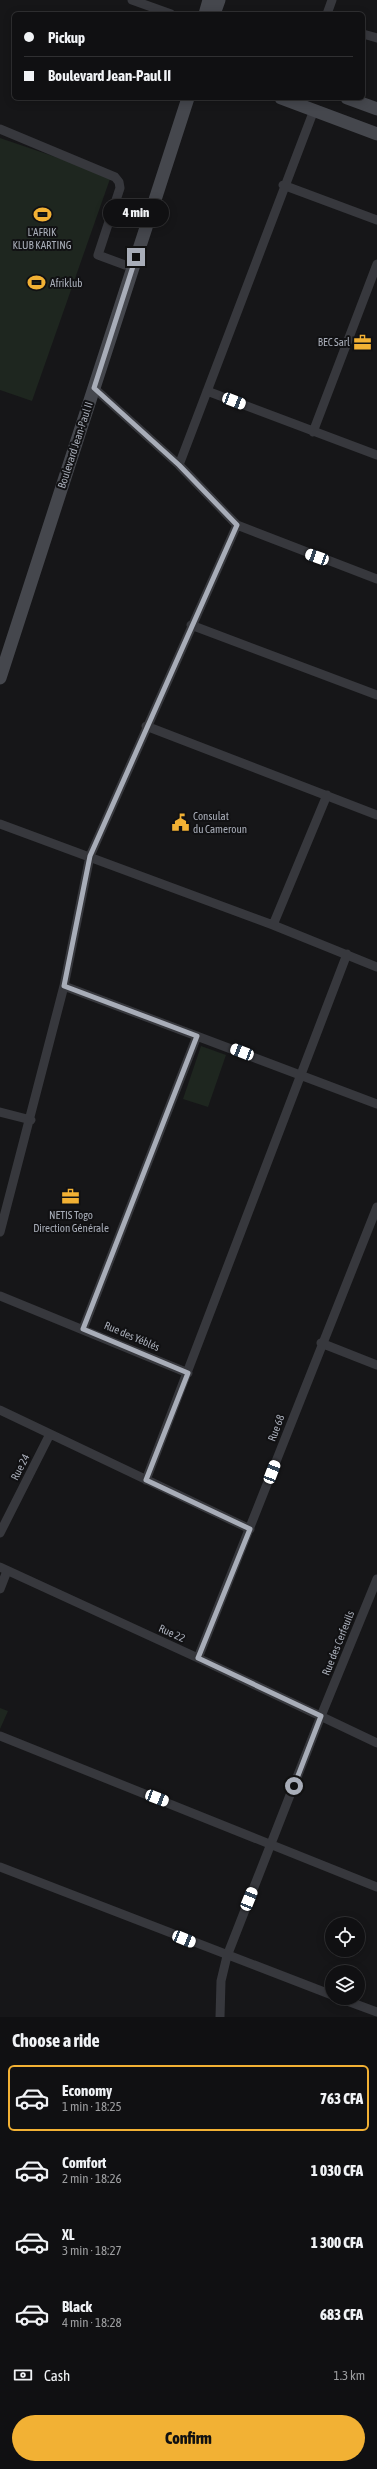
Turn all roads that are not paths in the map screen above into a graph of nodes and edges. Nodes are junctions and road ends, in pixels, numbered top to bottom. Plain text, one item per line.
1 (132, 0) edge
2 (210, 0) edge
3 (219, 0) edge
4 (332, 0) edge
5 (165, 12) edge
6 (206, 12) edge
7 (215, 12) edge
8 (328, 12) edge
9 (365, 35) edge
10 (377, 38) edge
11 (178, 100) edge
12 (187, 100) edge
13 (286, 100) edge
14 (352, 100) edge
15 (377, 109) edge
16 (314, 110) junction
17 (0, 129) edge
18 (377, 134) edge
19 (283, 185) junction
20 (377, 220) edge
21 (377, 264) edge
22 (125, 265) junction
23 (94, 388) junction
24 (207, 391) junction
25 (313, 432) junction
26 (377, 455) edge
27 (179, 465) junction
28 (237, 525) junction
29 (377, 579) edge
30 (191, 625) junction
31 (0, 656) edge
32 (0, 678) edge
33 (377, 695) edge
34 (146, 726) junction
35 (327, 795) junction
36 (377, 815) edge
37 (0, 824) edge
38 (90, 856) junction
39 (273, 925) junction
40 (347, 954) junction
41 (377, 967) edge
42 (64, 986) junction
43 (197, 1036) junction
44 (301, 1074) junction
45 (377, 1104) edge
46 (0, 1112) edge
47 (31, 1120) junction
48 (377, 1207) edge
49 (374, 1224) edge
50 (0, 1232) edge
51 (0, 1296) edge
52 (83, 1329) junction
53 (321, 1343) junction
54 (377, 1365) edge
55 (188, 1373) junction
56 (0, 1410) edge
57 (50, 1434) junction
58 (146, 1480) junction
59 (250, 1529) junction
60 (0, 1533) edge
61 (3, 1569) edge
62 (377, 1579) edge
63 (0, 1589) edge
64 (368, 1601) junction
65 (377, 1604) edge
66 (198, 1658) junction
67 (321, 1716) junction
68 (0, 1736) edge
69 (377, 1743) edge
70 (272, 1843) junction
71 (0, 1867) edge
72 (377, 1887) edge
73 (227, 1956) junction
74 (325, 1992) edge
75 (358, 2005) edge
76 (377, 2012) edge
77 (220, 2017) edge

1 - 5 street
2 - 6 main road
3 - 7 main road
4 - 8 street
9 - 10 street
11 - 22 main road, Boulevard Jean-Paul II
12 - 23 main road, Boulevard Jean-Paul II
13 - 16 main road
14 - 15 main road
16 - 18 main road
16 - 19 street
17 - 22 street
19 - 20 street
19 - 24 street
21 - 25 street
22 - 31 main road, Boulevard Jean-Paul II
23 - 27 street
23 - 32 main road, Boulevard Jean-Paul II
24 - 25 street
24 - 27 street
25 - 26 street
27 - 28 street
28 - 29 street
28 - 30 street
30 - 33 street
30 - 34 street
34 - 35 street
34 - 38 street
35 - 36 street
35 - 39 street
37 - 38 street
38 - 39 street
38 - 42 street
39 - 40 street
40 - 41 street
40 - 44 street
42 - 43 street
42 - 47 street
43 - 44 street
43 - 52 street
44 - 45 street
44 - 55 street
46 - 47 street
47 - 50 street
48 - 49 street, Rue 68
49 - 53 street, Rue 68
51 - 52 street, Rue des Yéblés
52 - 55 street, Rue des Yéblés
53 - 54 street
53 - 59 street, Rue 68
55 - 58 street
56 - 57 street
57 - 58 street
57 - 60 street, Rue 24
58 - 59 street
59 - 66 street, Rue 68
61 - 63 street
61 - 66 street, Rue 22
62 - 64 street, Rue des Cerfeuils
64 - 65 street
64 - 67 street, Rue des Cerfeuils
66 - 67 street, Rue 22
67 - 69 street, Rue 22
67 - 70 street, Rue des Cerfeuils
68 - 70 street
70 - 72 street
70 - 73 street, Rue des Cerfeuils
71 - 73 street
73 - 74 street
73 - 77 street, Rue des Cerfeuils
75 - 76 street

